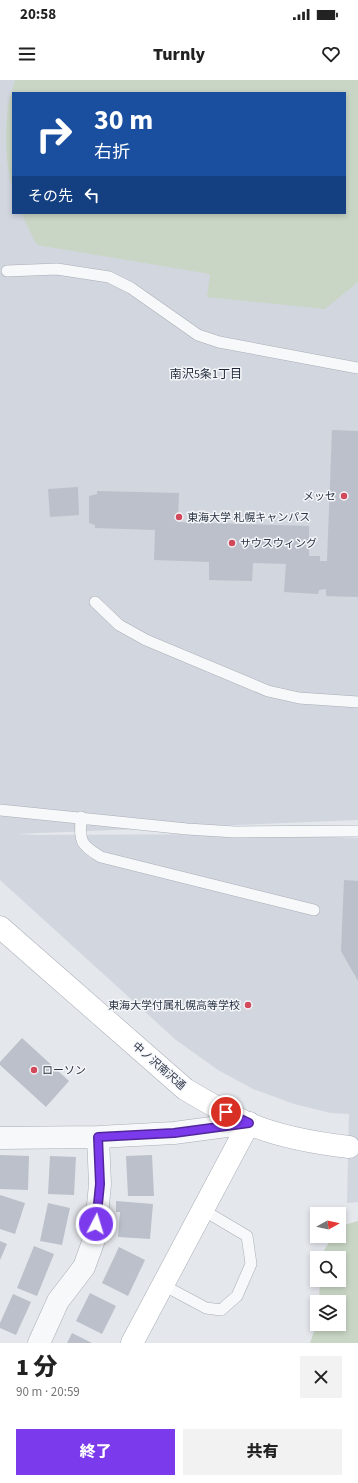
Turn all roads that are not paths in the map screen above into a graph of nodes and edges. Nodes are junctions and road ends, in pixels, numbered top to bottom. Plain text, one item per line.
1 (7, 271) dead end
2 (358, 368) edge
3 (95, 602) dead end
4 (358, 702) edge
5 (0, 810) edge
6 (81, 817) junction
7 (358, 831) edge
8 (314, 910) dead end
9 (0, 927) edge
10 (249, 1123) junction
11 (98, 1137) junction
12 (0, 1138) edge
13 (349, 1148) dead end
14 (203, 1210) junction
15 (163, 1285) junction
16 (39, 1343) edge
17 (132, 1343) edge

1 - 2 lane
3 - 4 lane
5 - 6 lane
6 - 7 lane
6 - 8 lane
9 - 10 street, 中ノ沢南沢通
10 - 11 street
10 - 13 street, 中ノ沢南沢通
10 - 14 street
11 - 12 street
11 - 16 street
14 - 15 street
14 - 15 lane
15 - 17 street

